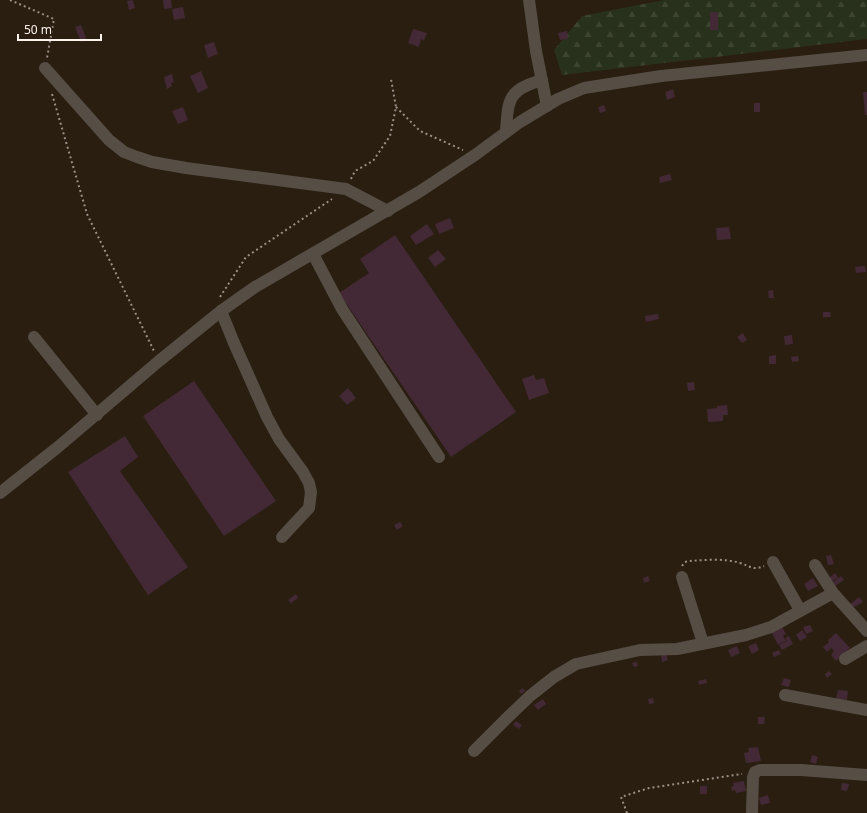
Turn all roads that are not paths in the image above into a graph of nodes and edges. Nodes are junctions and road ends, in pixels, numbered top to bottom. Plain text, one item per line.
1 (529, 0) edge
2 (867, 55) edge
3 (45, 68) road end
4 (542, 80) junction
5 (546, 106) junction
6 (506, 132) junction
7 (388, 211) junction
8 (313, 254) junction
9 (219, 306) junction
10 (34, 337) dead end
11 (97, 415) junction
12 (439, 457) dead end
13 (0, 493) edge
14 (282, 537) dead end
15 (773, 562) road end
16 (815, 565) dead end
17 (682, 577) road end
18 (833, 592) junction
19 (800, 610) junction
20 (867, 631) edge
21 (703, 643) junction
22 (867, 646) edge
23 (845, 659) dead end
24 (785, 694) dead end
25 (867, 710) edge
26 (474, 751) dead end
27 (867, 775) edge
28 (752, 813) edge

1 - 4 street
2 - 5 street
3 - 7 street
4 - 5 street
4 - 6 street
5 - 6 street
6 - 7 street
7 - 8 street
8 - 9 street
8 - 12 street
9 - 11 street
9 - 14 street
10 - 11 street
11 - 13 street
15 - 19 street
16 - 18 street
17 - 21 street
18 - 19 street
18 - 20 street
19 - 21 street
21 - 26 street
22 - 23 street
24 - 25 street
27 - 28 street

